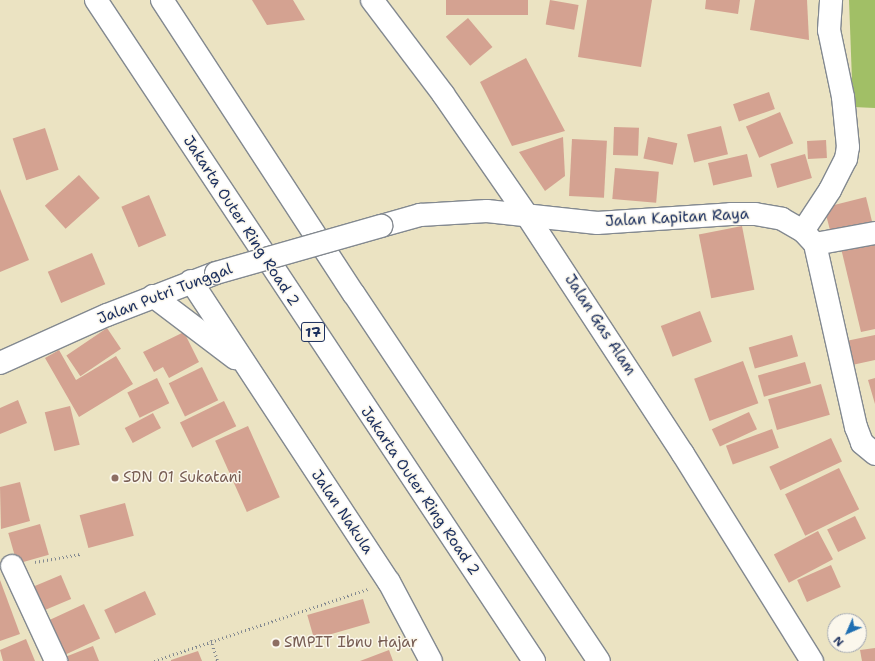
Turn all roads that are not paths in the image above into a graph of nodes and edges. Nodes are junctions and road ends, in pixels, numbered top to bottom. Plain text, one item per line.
1 (96, 0) edge
2 (162, 0) edge
3 (372, 0) edge
4 (831, 0) edge
5 (526, 214) junction
6 (381, 226) joint
7 (875, 233) edge
8 (809, 238) junction
9 (191, 281) junction
10 (153, 296) junction
11 (0, 364) edge
12 (247, 368) junction
13 (875, 454) edge
14 (12, 566) road end
15 (56, 661) edge
16 (431, 661) edge
17 (534, 661) edge
18 (599, 661) edge
19 (812, 661) edge

1 - 17 main road, Jakarta Outer Ring Road 2 / 17
2 - 18 main road
3 - 5 main road, Jalan Gas Alam
4 - 8 main road
5 - 6 main road, Jalan Kapitan Raya
5 - 8 main road, Jalan Kapitan Raya
5 - 19 main road, Jalan Gas Alam
6 - 9 main road, Jalan Putri Tunggal, bridge
7 - 8 main road
8 - 13 main road
9 - 10 main road, Jalan Putri Tunggal
9 - 12 main road, Jalan Nakula
10 - 11 main road, Jalan Putri Tunggal
10 - 12 main road, Jalan Nakula
12 - 16 main road, Jalan Nakula
14 - 15 main road

